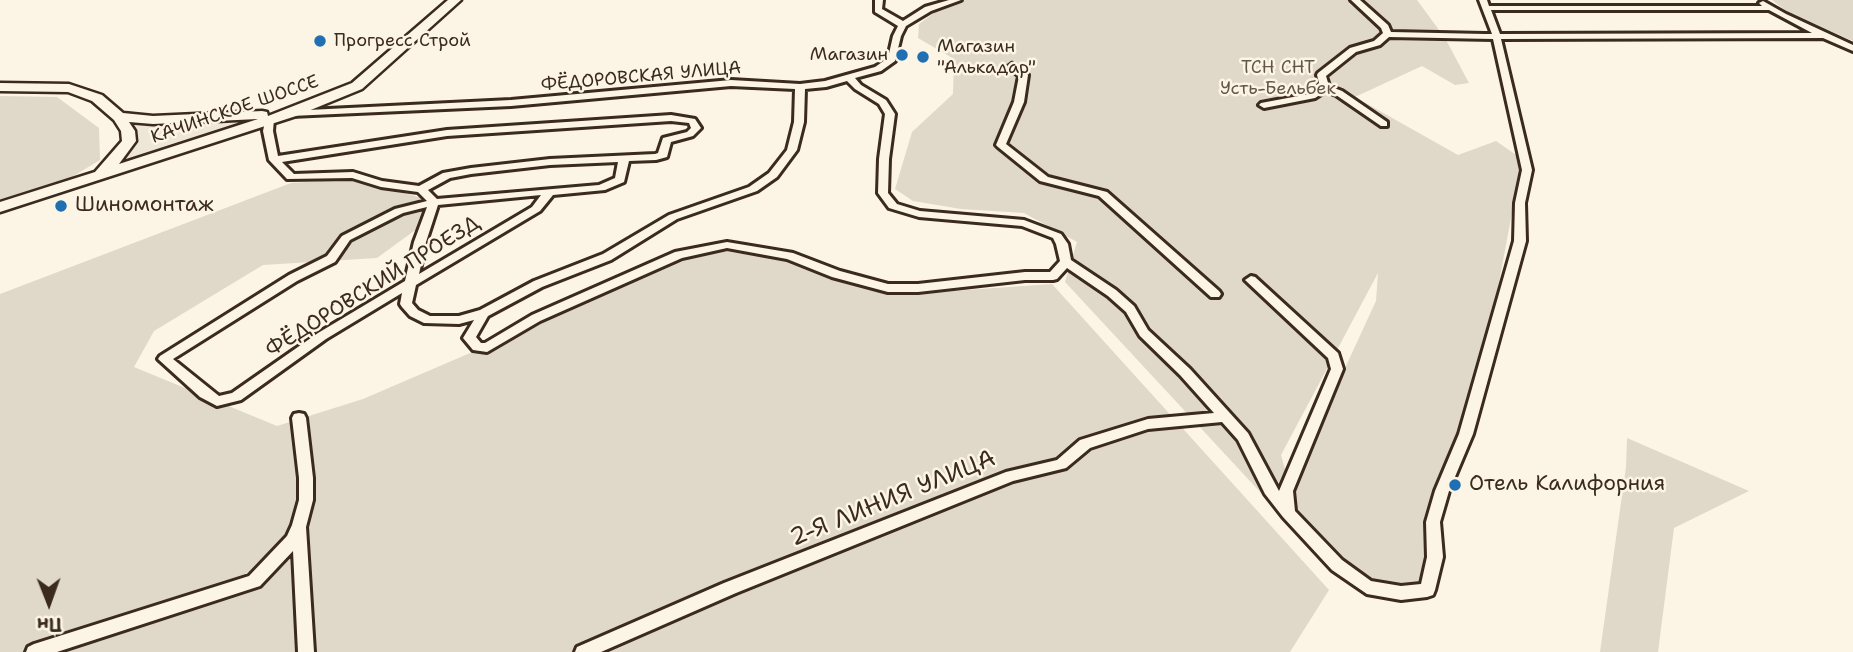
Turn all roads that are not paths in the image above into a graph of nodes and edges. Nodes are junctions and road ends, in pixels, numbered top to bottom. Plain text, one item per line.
1 (455, 0) edge
2 (879, 0) edge
3 (957, 0) edge
4 (1355, 0) edge
5 (1760, 0) edge
6 (1484, 4) edge
7 (1769, 8) junction
8 (903, 25) junction
9 (1387, 34) junction
10 (1496, 35) junction
11 (1824, 35) junction
12 (1853, 48) edge
13 (1012, 67) dead end
14 (850, 78) junction
15 (0, 87) edge
16 (800, 87) junction
17 (1325, 88) junction
18 (1264, 106) dead end
19 (291, 113) junction
20 (119, 117) junction
21 (269, 119) junction
22 (1384, 124) dead end
23 (624, 159) junction
24 (274, 160) junction
25 (95, 177) junction
26 (421, 189) junction
27 (549, 193) junction
28 (434, 202) junction
29 (0, 207) edge
30 (1066, 262) junction
31 (1251, 281) dead end
32 (412, 285) junction
33 (1216, 294) dead end
34 (484, 313) junction
35 (1225, 417) junction
36 (299, 418) dead end
37 (1288, 513) junction
38 (299, 525) junction
39 (34, 652) edge
40 (306, 652) edge
41 (583, 652) edge

1 - 19 main road, КАЧИНСКОЕ ШОССЕ
2 - 8 street
3 - 8 street
4 - 9 street
5 - 7 street
6 - 7 street
6 - 10 street
7 - 11 street
8 - 14 street, ФЁДОРОВСКАЯ УЛИЦА
9 - 10 street
9 - 17 street
10 - 11 street
10 - 37 street
11 - 12 street
13 - 33 street
14 - 16 street, ФЁДОРОВСКАЯ УЛИЦА
14 - 30 street
15 - 20 main road
16 - 19 street, ФЁДОРОВСКАЯ УЛИЦА
16 - 34 street
17 - 18 street
17 - 22 street
19 - 20 main road
19 - 21 main road, КАЧИНСКОЕ ШОССЕ
20 - 25 main road
21 - 24 street
21 - 25 main road, КАЧИНСКОЕ ШОССЕ
23 - 24 street
23 - 26 street
23 - 27 street
24 - 26 street
25 - 29 main road, КАЧИНСКОЕ ШОССЕ
26 - 28 street
27 - 28 street
27 - 32 street, ФЁДОРОВСКИЙ ПРОЕЗД
28 - 32 street
28 - 32 street, ФЁДОРОВСКИЙ ПРОЕЗД
30 - 34 street
30 - 35 street
31 - 37 street
32 - 34 street
35 - 37 street
35 - 41 street, 2-Я ЛИНИЯ УЛИЦА
36 - 38 street
38 - 39 street
38 - 40 street

